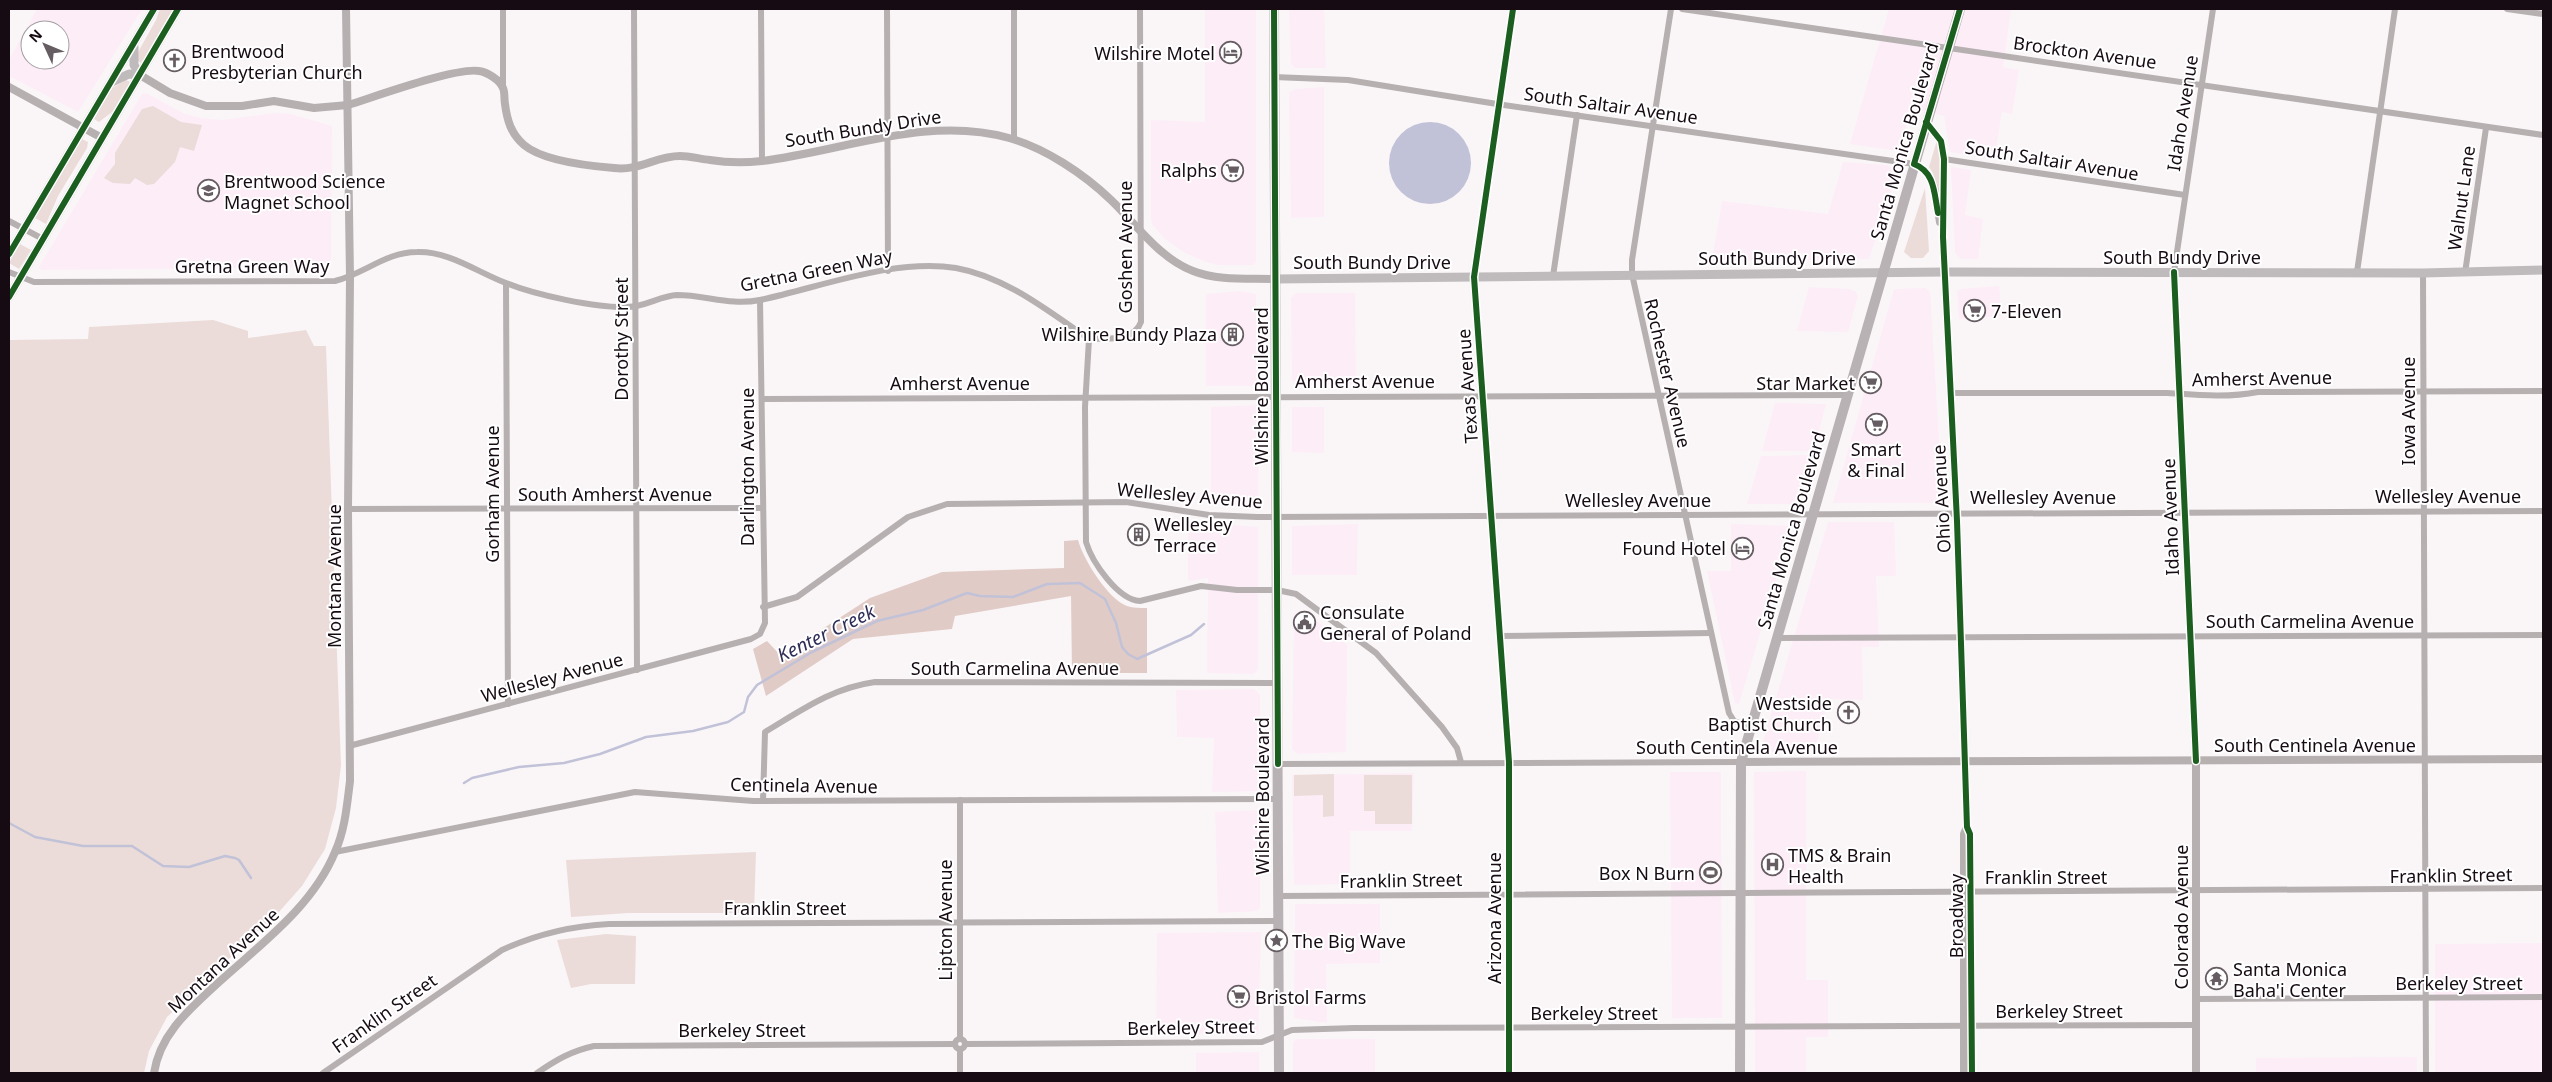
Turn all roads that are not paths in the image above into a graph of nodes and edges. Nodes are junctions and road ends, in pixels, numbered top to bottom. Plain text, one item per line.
1 (154, 9) edge
2 (178, 9) edge
3 (346, 9) edge
4 (503, 9) edge
5 (634, 9) edge
6 (761, 9) edge
7 (886, 9) edge
8 (1014, 9) edge
9 (1140, 9) edge
10 (1274, 9) edge
11 (1513, 9) edge
12 (1671, 9) edge
13 (1682, 9) edge
14 (1960, 9) edge
15 (2213, 9) edge
16 (2395, 9) edge
17 (2507, 9) edge
18 (2543, 14) edge
19 (135, 43) junction
20 (1948, 48) junction
21 (140, 75) junction
22 (1274, 77) junction
23 (112, 82) junction
24 (2201, 85) junction
25 (9, 87) edge
26 (503, 88) junction
27 (1498, 104) junction
28 (348, 106) junction
29 (2380, 111) junction
30 (1576, 115) junction
31 (1926, 122) junction
32 (1653, 126) junction
33 (84, 127) junction
34 (2486, 128) junction
35 (2543, 135) edge
36 (887, 137) junction
37 (102, 138) junction
38 (1014, 140) junction
39 (1944, 159) junction
40 (762, 161) junction
41 (1914, 164) junction
42 (634, 168) junction
43 (2185, 195) junction
44 (9, 221) edge
45 (24, 229) junction
46 (1140, 230) junction
47 (1943, 237) junction
48 (43, 240) junction
49 (9, 254) edge
50 (2543, 270) edge
51 (888, 271) junction
52 (9, 272) edge
53 (1945, 272) junction
54 (2174, 272) junction
55 (2357, 272) junction
56 (2423, 273) junction
57 (2465, 273) junction
58 (1632, 274) junction
59 (1882, 274) junction
60 (1553, 276) junction
61 (20, 277) junction
62 (350, 277) junction
63 (1474, 277) junction
64 (1275, 279) junction
65 (506, 284) junction
66 (9, 297) edge
67 (760, 300) junction
68 (636, 306) junction
69 (1089, 339) junction
70 (2424, 391) junction
71 (2543, 391) edge
72 (1951, 393) junction
73 (1657, 394) junction
74 (1847, 394) junction
75 (2180, 394) junction
76 (1276, 396) junction
77 (1482, 396) junction
78 (1086, 398) junction
79 (762, 399) junction
80 (1086, 502) junction
81 (636, 508) junction
82 (762, 508) junction
83 (348, 509) junction
84 (507, 509) junction
85 (2185, 511) junction
86 (2423, 511) junction
87 (2543, 511) edge
88 (1957, 512) junction
89 (1813, 514) junction
90 (1491, 515) junction
91 (1684, 515) junction
92 (1277, 517) junction
93 (1277, 590) junction
94 (763, 607) junction
95 (1711, 633) junction
96 (760, 634) joint
97 (2425, 635) junction
98 (2543, 635) edge
99 (1500, 636) junction
100 (2191, 636) junction
101 (1962, 637) junction
102 (1777, 638) junction
103 (638, 670) junction
104 (1278, 683) junction
105 (508, 704) junction
106 (1751, 727) junction
107 (350, 746) junction
108 (2543, 759) edge
109 (1966, 760) junction
110 (2425, 760) junction
111 (2196, 761) junction
112 (1461, 762) junction
113 (1509, 762) junction
114 (1741, 762) junction
115 (1278, 764) junction
116 (1278, 799) junction
117 (960, 800) junction
118 (763, 801) junction
119 (335, 852) junction
120 (2543, 888) edge
121 (2426, 891) junction
122 (1967, 892) junction
123 (2195, 892) junction
124 (1509, 894) junction
125 (1740, 894) junction
126 (1279, 896) junction
127 (1279, 921) junction
128 (960, 923) junction
129 (2543, 997) edge
130 (2426, 998) junction
131 (2196, 999) junction
132 (2196, 1025) junction
133 (1740, 1026) junction
134 (1968, 1026) junction
135 (1509, 1028) junction
136 (1278, 1036) junction
137 (960, 1044) junction
138 (154, 1073) edge
139 (323, 1073) edge
140 (537, 1073) edge
141 (960, 1073) edge
142 (1279, 1073) edge
143 (1509, 1073) edge
144 (1740, 1073) edge
145 (1964, 1073) edge
146 (1972, 1073) edge
147 (2196, 1073) edge
148 (2426, 1073) edge

1 - 19 main road
2 - 21 main road
3 - 28 street, Montana Avenue
4 - 26 street
5 - 42 street, Dorothy Street
6 - 40 street
7 - 36 street
8 - 38 street
9 - 46 street, Goshen Avenue
10 - 22 main road, Wilshire Boulevard
11 - 27 street, Texas Avenue
12 - 32 street, Rochester Avenue
13 - 20 street, Brockton Avenue
14 - 20 main road, Santa Monica Boulevard
15 - 24 street, Idaho Avenue
16 - 29 street
17 - 18 street
19 - 21 main road
19 - 23 main road
20 - 24 street, Brockton Avenue
20 - 31 main road, Santa Monica Boulevard
21 - 23 main road
21 - 28 street
21 - 37 main road
22 - 27 street, South Saltair Avenue
22 - 64 main road, Wilshire Boulevard
23 - 33 main road
24 - 29 street, Brockton Avenue
24 - 43 street, Idaho Avenue
25 - 33 street
26 - 28 street
26 - 42 street, South Bundy Drive
27 - 30 street, South Saltair Avenue
27 - 63 street, Texas Avenue
28 - 62 street, Montana Avenue
29 - 34 street, Brockton Avenue
29 - 55 street
30 - 32 street, South Saltair Avenue
30 - 60 street
31 - 39 street, Ohio Avenue
31 - 41 main road, Santa Monica Boulevard
32 - 41 street, South Saltair Avenue
32 - 58 street, Rochester Avenue
33 - 37 street
33 - 45 main road
34 - 35 street, Brockton Avenue
34 - 57 street, Walnut Lane
36 - 38 street, South Bundy Drive
36 - 40 street, South Bundy Drive
36 - 51 street
37 - 48 main road
38 - 46 street, South Bundy Drive
39 - 43 street, South Saltair Avenue
39 - 47 street, Ohio Avenue
40 - 42 street, South Bundy Drive
41 - 47 street, Ohio Avenue
41 - 59 main road, Santa Monica Boulevard
42 - 68 street, Dorothy Street
43 - 54 street, Idaho Avenue
44 - 45 street
45 - 48 street
45 - 49 main road
46 - 64 street, South Bundy Drive
46 - 69 street, Goshen Avenue
47 - 53 street, Ohio Avenue
48 - 61 main road
50 - 57 main road, South Bundy Drive
51 - 67 street, Gretna Green Way
51 - 69 street, Gretna Green Way
52 - 61 street, Gretna Green Way
53 - 54 main road, South Bundy Drive
53 - 59 main road, South Bundy Drive
53 - 72 street, Ohio Avenue
54 - 55 main road, South Bundy Drive
54 - 75 street, Idaho Avenue
55 - 56 main road, South Bundy Drive
56 - 57 main road, South Bundy Drive
56 - 70 street, Iowa Avenue
58 - 59 main road, South Bundy Drive
58 - 60 main road, South Bundy Drive
58 - 73 street, Rochester Avenue
59 - 74 main road, Santa Monica Boulevard
60 - 63 main road, South Bundy Drive
61 - 62 street, Gretna Green Way
61 - 66 main road
62 - 65 street, Gretna Green Way
62 - 83 street, Montana Avenue
63 - 64 main road, South Bundy Drive
63 - 77 street, Texas Avenue
64 - 76 main road, Wilshire Boulevard
65 - 68 street, Gretna Green Way
65 - 84 street, Gorham Avenue
67 - 68 street, Gretna Green Way
67 - 79 street, Darlington Avenue
68 - 81 street, Dorothy Street
69 - 78 street
70 - 71 street, Amherst Avenue
70 - 75 street, Amherst Avenue
70 - 86 street, Iowa Avenue
72 - 75 street, Amherst Avenue
72 - 88 street, Ohio Avenue
73 - 74 street, Amherst Avenue
73 - 77 street, Amherst Avenue
73 - 91 street, Rochester Avenue
74 - 89 main road, Santa Monica Boulevard
75 - 85 street, Idaho Avenue
76 - 77 street, Amherst Avenue
76 - 78 street, Amherst Avenue
76 - 92 main road, Wilshire Boulevard
77 - 90 street, Texas Avenue
78 - 79 street, Amherst Avenue
78 - 80 street
79 - 82 street, Darlington Avenue
80 - 92 street, Wellesley Avenue
80 - 93 street
80 - 94 street, Wellesley Avenue
81 - 82 street, South Amherst Avenue
81 - 84 street, South Amherst Avenue
81 - 103 street, Dorothy Street
82 - 94 street, Darlington Avenue
83 - 84 street, South Amherst Avenue
83 - 107 street, Montana Avenue
84 - 105 street, Gorham Avenue
85 - 86 street, Wellesley Avenue
85 - 88 street, Wellesley Avenue
85 - 100 street, Idaho Avenue
86 - 87 street, Wellesley Avenue
86 - 97 street, Iowa Avenue
88 - 89 street, Wellesley Avenue
88 - 101 street, Ohio Avenue
89 - 91 street, Wellesley Avenue
89 - 102 main road, Santa Monica Boulevard
90 - 91 street, Wellesley Avenue
90 - 92 street, Wellesley Avenue
90 - 99 street, Texas Avenue
91 - 95 street, Rochester Avenue
92 - 93 main road, Wilshire Boulevard
93 - 104 main road, Wilshire Boulevard
93 - 112 street
94 - 96 street, Darlington Avenue
95 - 99 street
95 - 106 street, Rochester Avenue
96 - 103 street, Wellesley Avenue
97 - 98 street, South Carmelina Avenue
97 - 100 street, South Carmelina Avenue
97 - 110 street, Iowa Avenue
99 - 113 street, Texas Avenue
100 - 101 street, South Carmelina Avenue
100 - 111 street, Idaho Avenue
101 - 102 street, South Carmelina Avenue
101 - 109 street, Ohio Avenue
102 - 106 main road, Santa Monica Boulevard
103 - 105 street, Wellesley Avenue
104 - 115 main road, Wilshire Boulevard
104 - 118 street, South Carmelina Avenue
105 - 107 street, Wellesley Avenue
106 - 114 main road, Santa Monica Boulevard
107 - 119 street, Montana Avenue
108 - 110 street, South Centinela Avenue
109 - 111 street, South Centinela Avenue
109 - 114 street, South Centinela Avenue
109 - 122 street, Broadway
110 - 111 street, South Centinela Avenue
110 - 121 street, Iowa Avenue
111 - 123 street, Colorado Avenue
112 - 113 street, South Centinela Avenue
112 - 115 street, South Centinela Avenue
113 - 114 street, South Centinela Avenue
113 - 124 street, Arizona Avenue
114 - 125 main road, Santa Monica Boulevard
115 - 116 main road, Wilshire Boulevard
116 - 117 street, Centinela Avenue
116 - 126 main road, Wilshire Boulevard
117 - 118 street, Centinela Avenue
117 - 128 street, Lipton Avenue
118 - 119 street, Centinela Avenue
119 - 138 street, Montana Avenue
120 - 121 street, Franklin Street
121 - 123 street, Franklin Street
121 - 130 street, Iowa Avenue
122 - 123 street, Franklin Street
122 - 125 street, Franklin Street
122 - 134 street, Broadway
123 - 131 street, Colorado Avenue
124 - 125 street, Franklin Street
124 - 126 street, Franklin Street
124 - 135 street, Arizona Avenue
125 - 133 main road, Santa Monica Boulevard
126 - 127 main road, Wilshire Boulevard
127 - 128 street, Franklin Street
127 - 136 main road, Wilshire Boulevard
128 - 137 street, Lipton Avenue
128 - 139 street, Franklin Street
129 - 130 street, Berkeley Street
130 - 131 street, Berkeley Street
130 - 148 street, Iowa Avenue
131 - 132 street, Colorado Avenue
132 - 134 street, Berkeley Street
132 - 147 street, Colorado Avenue
133 - 134 street, Berkeley Street
133 - 135 street, Berkeley Street
133 - 144 main road, Santa Monica Boulevard
134 - 145 street, Broadway
134 - 146 street, Broadway
135 - 136 street, Berkeley Street
135 - 143 street, Arizona Avenue
136 - 137 street, Berkeley Street
136 - 142 main road, Wilshire Boulevard
137 - 140 street, Berkeley Street
137 - 141 street, Lipton Avenue

